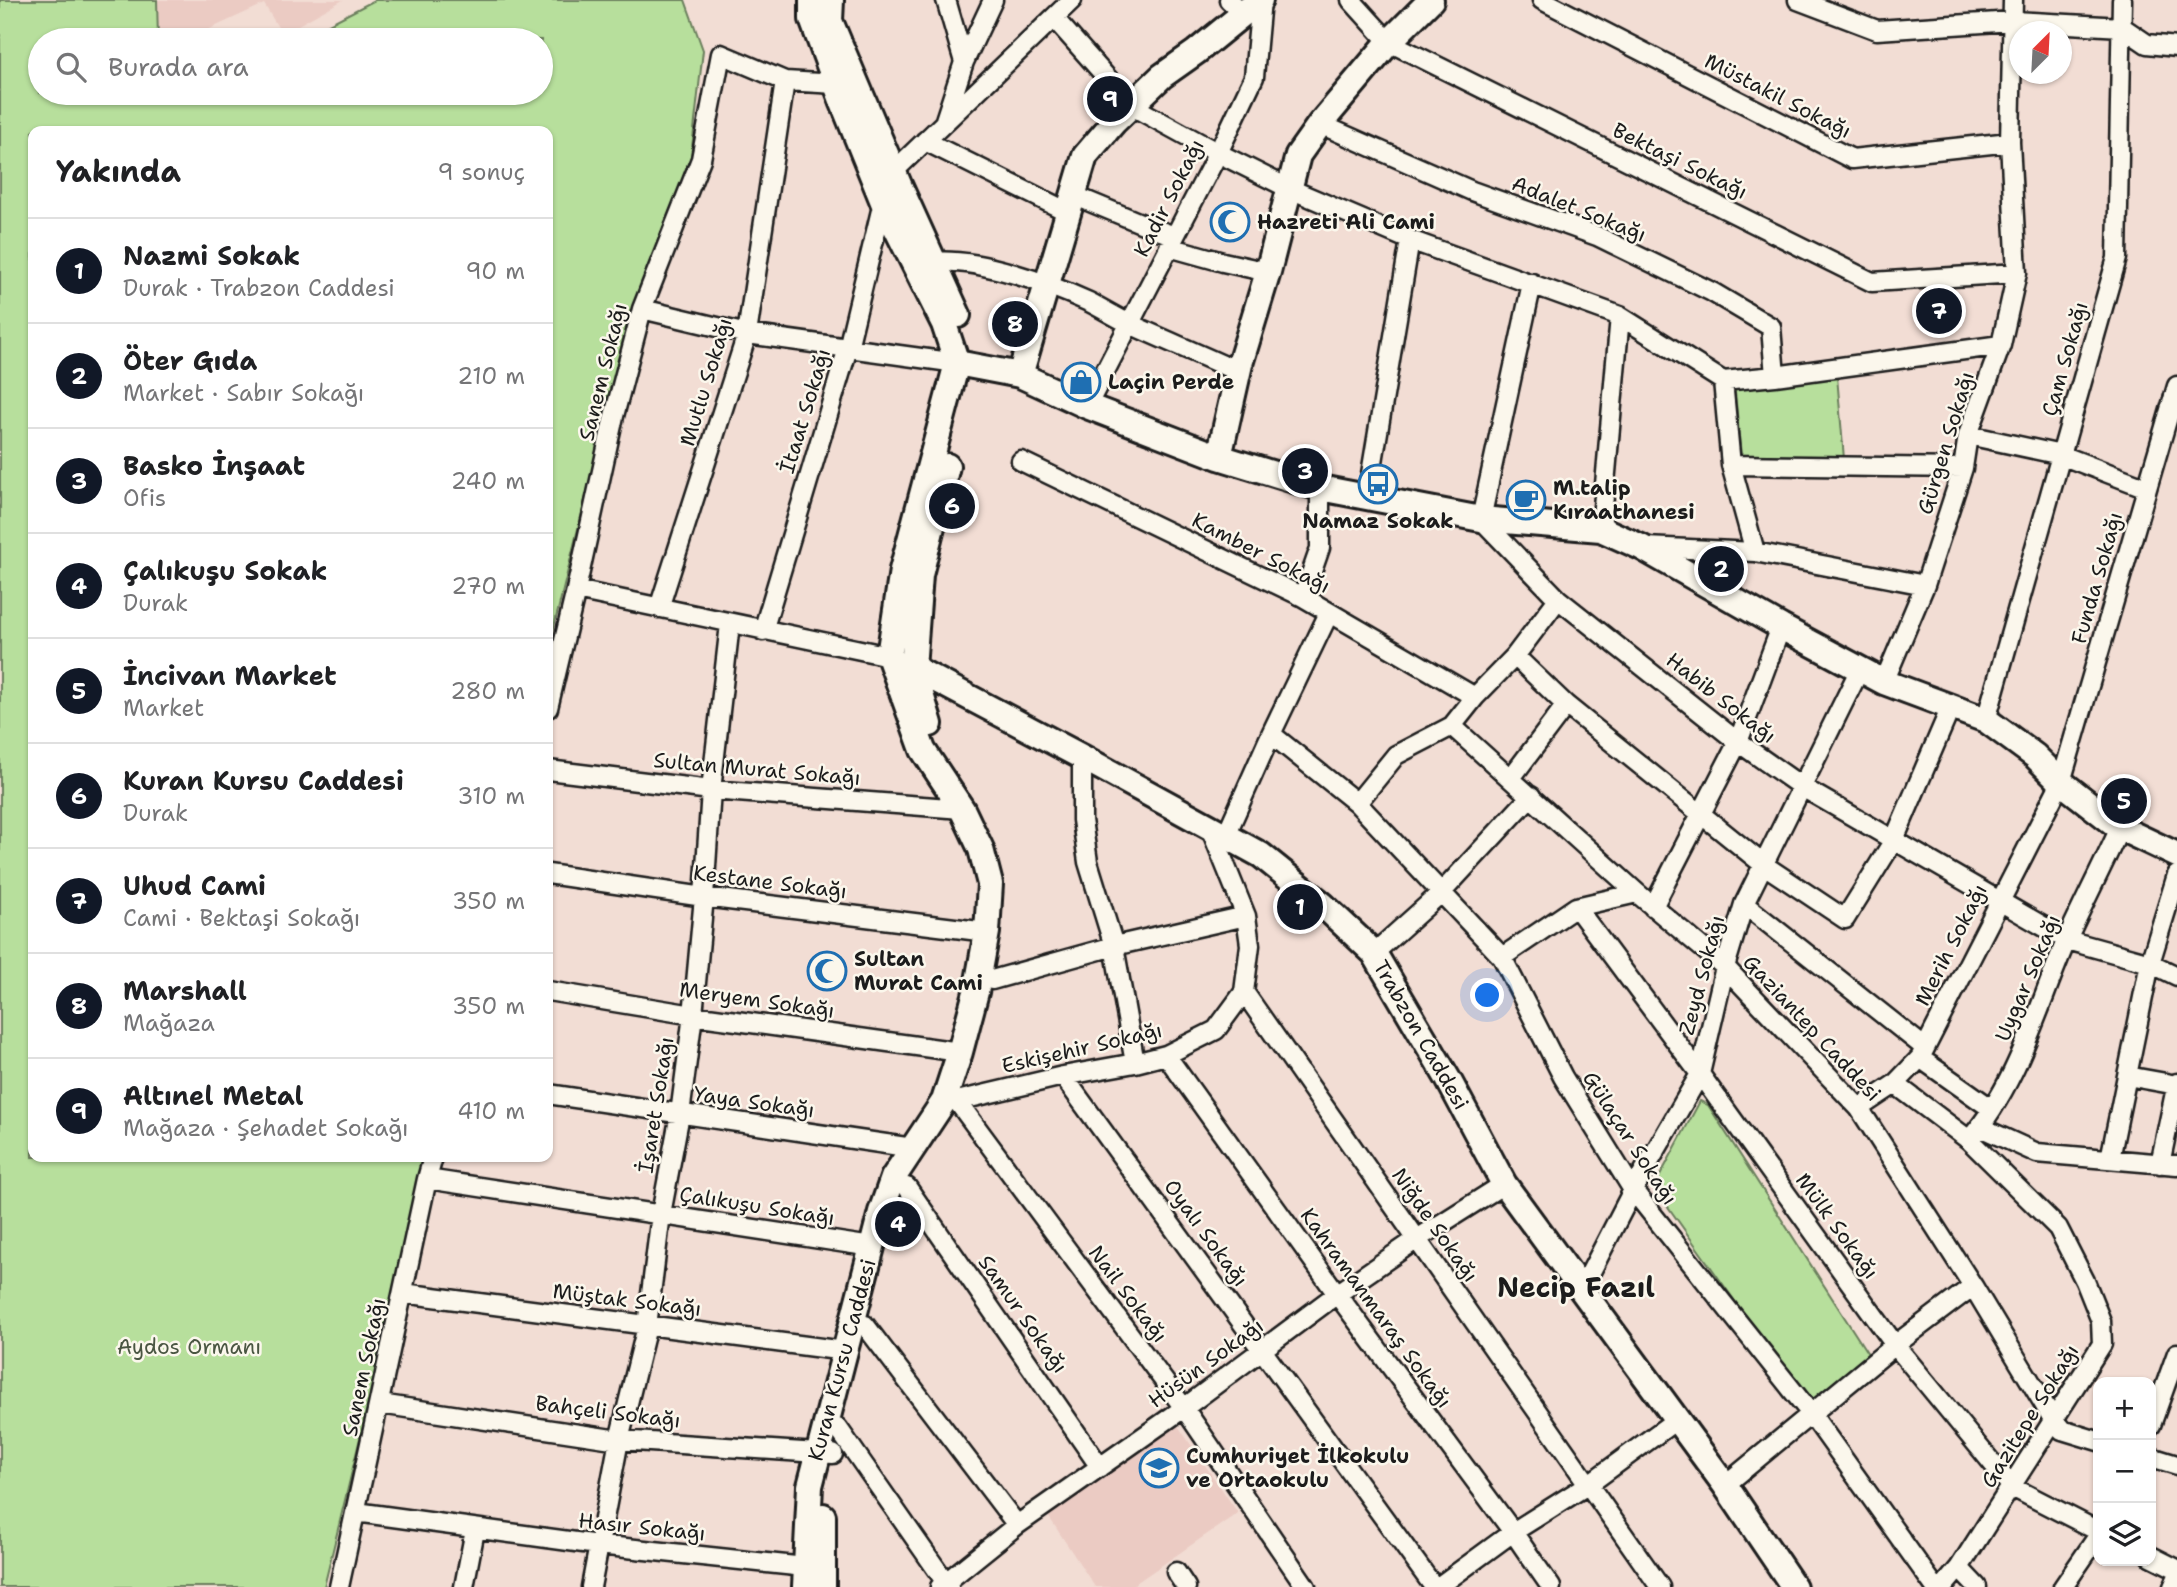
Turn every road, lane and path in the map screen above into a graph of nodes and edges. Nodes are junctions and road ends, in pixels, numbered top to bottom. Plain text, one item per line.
1 (813, 0) edge
2 (831, 0) edge
3 (946, 0) edge
4 (993, 0) edge
5 (1072, 0) edge
6 (1351, 0) edge
7 (1431, 0) edge
8 (1542, 0) edge
9 (1797, 0) edge
10 (2013, 0) edge
11 (2122, 0) edge
12 (1248, 3) edge
13 (1054, 18) junction
14 (2009, 21) edge
15 (2013, 21) edge
16 (2072, 24) edge
17 (2122, 27) junction
18 (1389, 42) junction
19 (2177, 47) edge
20 (964, 62) junction
21 (785, 81) junction
22 (836, 84) junction
23 (2011, 84) edge
24 (1132, 106) junction
25 (945, 122) junction
26 (1320, 124) junction
27 (925, 141) junction
28 (2010, 142) junction
29 (1218, 153) junction
30 (893, 172) junction
31 (1289, 188) junction
32 (883, 202) junction
33 (1070, 204) junction
34 (1410, 240) junction
35 (1172, 241) junction
36 (934, 262) junction
37 (1268, 272) junction
38 (2017, 273) junction
39 (1532, 283) junction
40 (1046, 285) junction
41 (642, 309) junction
42 (1620, 316) junction
43 (1130, 324) junction
44 (747, 334) junction
45 (2001, 345) junction
46 (848, 348) junction
47 (1240, 364) junction
48 (964, 365) junction
49 (1020, 375) junction
50 (1775, 376) junction
51 (1723, 381) junction
52 (2177, 386) edge
53 (1087, 406) junction
54 (1968, 435) junction
55 (2061, 456) junction
56 (1219, 457) junction
57 (1021, 461) dead end
58 (1731, 465) junction
59 (1964, 468) junction
60 (1320, 488) junction
61 (2147, 488) junction
62 (1367, 498) junction
63 (1481, 519) junction
64 (1601, 528) junction
65 (1641, 547) junction
66 (1755, 552) junction
67 (1925, 585) junction
68 (576, 590) junction
69 (1303, 597) junction
70 (1558, 599) junction
71 (659, 608) junction
72 (1329, 613) junction
73 (730, 624) junction
74 (1782, 627) junction
75 (763, 631) junction
76 (889, 656) junction
77 (1514, 656) junction
78 (914, 668) junction
79 (1860, 669) junction
80 (1884, 681) junction
81 (553, 687) edge
82 (1475, 697) junction
83 (1566, 705) junction
84 (1951, 706) junction
85 (1986, 720) junction
86 (1452, 726) junction
87 (1271, 734) junction
88 (1738, 742) junction
89 (1082, 757) junction
90 (553, 771) edge
91 (1511, 778) junction
92 (2061, 782) junction
93 (1802, 787) junction
94 (711, 790) junction
95 (1531, 796) junction
96 (1357, 803) junction
97 (962, 809) junction
98 (1702, 815) junction
99 (2120, 828) junction
100 (1217, 830) junction
101 (1894, 840) junction
102 (2177, 855) edge
103 (1764, 864) junction
104 (553, 875) edge
105 (2177, 875) edge
106 (1442, 891) junction
107 (1637, 893) junction
108 (704, 897) junction
109 (2000, 901) junction
110 (1744, 904) junction
111 (1576, 907) junction
112 (1653, 907) junction
113 (1246, 916) junction
114 (987, 932) junction
115 (2067, 940) junction
116 (1114, 946) junction
117 (1374, 953) junction
118 (1502, 957) junction
119 (2150, 963) junction
120 (1725, 967) junction
121 (2177, 976) edge
122 (992, 980) junction
123 (553, 992) edge
124 (1244, 992) junction
125 (693, 1015) junction
126 (960, 1052) junction
127 (1922, 1052) junction
128 (1166, 1055) junction
129 (1135, 1063) junction
130 (1700, 1074) junction
131 (1063, 1076) junction
132 (2127, 1076) junction
133 (1895, 1084) junction
134 (2177, 1084) edge
135 (553, 1095) edge
136 (950, 1101) junction
137 (1858, 1108) junction
138 (1992, 1109) junction
139 (680, 1114) junction
140 (1975, 1134) junction
141 (913, 1148) junction
142 (2110, 1160) junction
143 (432, 1162) edge
144 (2168, 1165) edge
145 (427, 1179) junction
146 (1504, 1184) junction
147 (907, 1187) junction
148 (1633, 1190) junction
149 (662, 1214) junction
150 (1418, 1239) junction
151 (872, 1247) junction
152 (1973, 1286) junction
153 (1582, 1289) junction
154 (403, 1293) junction
155 (1337, 1294) junction
156 (865, 1325) junction
157 (647, 1326) junction
158 (1895, 1345) junction
159 (1263, 1350) junction
160 (845, 1351) junction
161 (2177, 1353) edge
162 (380, 1404) junction
163 (1184, 1408) junction
164 (2156, 1411) edge
165 (1812, 1415) junction
166 (2053, 1419) junction
167 (1676, 1420) junction
168 (838, 1428) junction
169 (619, 1440) junction
170 (2095, 1440) edge
171 (825, 1454) junction
172 (2156, 1459) edge
173 (2177, 1465) edge
174 (1100, 1467) junction
175 (1589, 1483) junction
176 (1726, 1485) junction
177 (2012, 1487) junction
178 (356, 1512) junction
179 (1017, 1525) junction
180 (475, 1530) junction
181 (2093, 1530) edge
182 (1513, 1532) junction
183 (2093, 1541) edge
184 (598, 1545) junction
185 (2156, 1558) edge
186 (1959, 1568) junction
187 (2177, 1569) edge
188 (805, 1577) edge
189 (2177, 1578) edge
190 (945, 1586) edge
191 (340, 1587) edge
192 (464, 1587) edge
193 (591, 1587) edge
194 (823, 1587) edge
195 (1306, 1587) edge
196 (1436, 1587) edge
197 (1551, 1587) edge
198 (1660, 1587) edge
199 (1794, 1587) edge
200 (1936, 1587) edge
201 (1943, 1587) edge
202 (1978, 1587) edge
203 (2063, 1587) edge
204 (2173, 1587) edge

1 - 22 main road
2 - 30 main road, Kuran Kursu Caddesi
3 - 20 street
4 - 20 street
5 - 13 street
6 - 18 street, Bektaşi Sokağı
7 - 18 main road
8 - 28 street, Müstakil Sokağı
9 - 14 street
10 - 15 street, Gürgen Sokağı
11 - 17 street, Çam Sokağı
12 - 24 main road
12 - 29 street, Kadir Sokağı
13 - 24 street
13 - 25 street
16 - 17 street
17 - 19 street
17 - 55 street, Çam Sokağı
18 - 26 main road
18 - 38 street, Bektaşi Sokağı
20 - 25 street
21 - 22 street
21 - 41 street, Sanem Sokağı
21 - 44 street, Mutlu Sokağı
22 - 32 main road
23 - 28 street, Gürgen Sokağı
24 - 29 street
24 - 33 main road
25 - 27 street
26 - 31 main road
26 - 50 street, Adalet Sokağı
27 - 30 street
27 - 33 street
28 - 38 street, Gürgen Sokağı
29 - 31 street
29 - 35 street, Kadir Sokağı
30 - 36 main road, Kuran Kursu Caddesi
31 - 34 street
31 - 37 main road
32 - 46 street, İtaat Sokağı
32 - 48 main road
33 - 35 street
33 - 40 main road
34 - 39 street
34 - 62 street
35 - 37 street
35 - 43 street, Kadir Sokağı
36 - 40 street
36 - 48 main road, Kuran Kursu Caddesi
37 - 47 main road
38 - 45 street, Gürgen Sokağı
39 - 42 street
39 - 63 street
40 - 43 street
40 - 49 main road
41 - 44 street
41 - 68 street, Sanem Sokağı
42 - 51 street
42 - 64 street
43 - 47 street
43 - 53 street, Kadir Sokağı
44 - 46 street
44 - 71 street, Mutlu Sokağı
45 - 50 street
45 - 54 street, Gürgen Sokağı
46 - 48 street
46 - 75 street, İtaat Sokağı
47 - 56 main road
48 - 49 main road
48 - 76 main road, Kuran Kursu Caddesi
48 - 78 main road, Kuran Kursu Caddesi
49 - 53 main road
50 - 51 street
51 - 58 street
52 - 61 street, Funda Sokağı
53 - 56 main road
54 - 55 street
54 - 59 street, Gürgen Sokağı
55 - 61 street
55 - 85 street, Çam Sokağı
56 - 60 main road
57 - 69 street, Kamber Sokağı
58 - 59 street
58 - 66 street
59 - 67 street, Gürgen Sokağı
60 - 62 main road
60 - 69 street
61 - 92 street, Funda Sokağı
62 - 63 main road
63 - 64 main road
63 - 70 street, Habib Sokağı
64 - 65 main road
65 - 66 street
65 - 74 main road
66 - 67 street
67 - 80 street, Gürgen Sokağı
68 - 71 street
68 - 81 street, Sanem Sokağı
69 - 72 street, Kamber Sokağı
70 - 77 street
70 - 88 street, Habib Sokağı
71 - 73 street
72 - 82 street, Kamber Sokağı
72 - 87 street
73 - 75 street
73 - 94 street, İşaret Sokağı
74 - 79 main road
74 - 88 street
75 - 76 street
76 - 78 main road, Trabzon Caddesi
76 - 97 main road, Kuran Kursu Caddesi
77 - 82 street
77 - 83 street
78 - 89 main road, Trabzon Caddesi
78 - 122 main road, Kuran Kursu Caddesi
79 - 80 main road
79 - 93 street, Zeyd Sokağı
80 - 84 main road
82 - 86 street
83 - 91 street
83 - 98 street
84 - 85 main road
84 - 101 street
85 - 92 main road
86 - 91 street, Gaziantep Caddesi
86 - 96 street
87 - 96 street, Gülaçar Sokağı
87 - 100 street
88 - 93 street, Habib Sokağı
88 - 98 street
89 - 100 main road, Trabzon Caddesi
89 - 116 street
90 - 94 street, Sultan Murat Sokağı
91 - 95 street, Gaziantep Caddesi
92 - 99 main road
92 - 109 street, Merih Sokağı
93 - 101 street, Habib Sokağı
93 - 103 street, Zeyd Sokağı
94 - 97 street, Sultan Murat Sokağı
94 - 108 street, İşaret Sokağı
95 - 106 street
95 - 107 street, Gaziantep Caddesi
96 - 106 street, Gülaçar Sokağı
97 - 114 main road, Kuran Kursu Caddesi
98 - 103 street
98 - 112 street
99 - 102 main road
99 - 115 street, Uygar Sokağı
100 - 113 street, Eskişehir Sokağı
100 - 117 main road, Trabzon Caddesi
101 - 103 street
101 - 109 street, Habib Sokağı
103 - 110 street, Zeyd Sokağı
104 - 108 street, Kestane Sokağı
105 - 119 street
106 - 117 street
106 - 118 street, Gülaçar Sokağı
107 - 111 street
107 - 112 street, Gaziantep Caddesi
108 - 114 street, Kestane Sokağı
108 - 125 street, İşaret Sokağı
109 - 115 street, Habib Sokağı
109 - 127 street, Merih Sokağı
110 - 120 street, Zeyd Sokağı
110 - 127 street
111 - 118 street
111 - 130 street, Mülk Sokağı
112 - 120 street, Gaziantep Caddesi
113 - 116 street
113 - 124 street, Eskişehir Sokağı
114 - 126 main road, Kuran Kursu Caddesi
115 - 119 street, Habib Sokağı
115 - 138 street, Uygar Sokağı
116 - 122 street
116 - 129 street
117 - 146 main road, Trabzon Caddesi
118 - 148 street, Gülaçar Sokağı
119 - 121 street, Habib Sokağı
119 - 132 street
120 - 130 street, Zeyd Sokağı
120 - 137 street, Gaziantep Caddesi
122 - 136 main road, Kuran Kursu Caddesi
123 - 125 street, Meryem Sokağı
124 - 128 street, Eskişehir Sokağı
124 - 150 street, Niğde Sokağı
125 - 126 street, Meryem Sokağı
125 - 139 street, İşaret Sokağı
126 - 136 main road, Kuran Kursu Caddesi
127 - 133 street, Merih Sokağı
127 - 138 street
128 - 129 street, Eskişehir Sokağı
128 - 155 street, Kahramanmaraş Sokağı
129 - 131 street, Eskişehir Sokağı
130 - 148 street, Zeyd Sokağı
130 - 158 street, Mülk Sokağı
131 - 136 street, Eskişehir Sokağı
131 - 159 street, Oyalı Sokağı
132 - 134 street
132 - 142 street
133 - 137 street, Merih Sokağı
133 - 140 street, Gazitepe Sokağı
134 - 144 street
135 - 139 street, Yaya Sokağı
136 - 141 main road, Kuran Kursu Caddesi
136 - 147 main road, Kuran Kursu Caddesi
136 - 163 street, Nail Sokağı
137 - 152 street, Gaziantep Caddesi
138 - 140 street, Uygar Sokağı
139 - 141 street, Yaya Sokağı
139 - 149 street, İşaret Sokağı
140 - 142 street
140 - 166 street, Gazitepe Sokağı
141 - 151 main road, Kuran Kursu Caddesi
142 - 144 street
143 - 145 street, Sanem Sokağı
145 - 149 street, Çalıkuşu Sokağı
145 - 154 street, Sanem Sokağı
146 - 150 street, Hüsün Sokağı
146 - 153 main road, Trabzon Caddesi
147 - 156 main road, Kuran Kursu Caddesi
147 - 174 street, Samur Sokağı
148 - 153 street, Zeyd Sokağı
148 - 165 street, Gülaçar Sokağı
149 - 151 street, Çalıkuşu Sokağı
149 - 157 street, İşaret Sokağı
150 - 155 street, Hüsün Sokağı
150 - 175 street, Niğde Sokağı
151 - 160 main road, Kuran Kursu Caddesi
152 - 158 street
152 - 166 street, Gaziantep Caddesi
153 - 167 main road, Trabzon Caddesi
154 - 157 street, Müştak Sokağı
154 - 162 street, Sanem Sokağı
155 - 159 street, Hüsün Sokağı
155 - 182 street, Kahramanmaraş Sokağı
156 - 168 main road, Kuran Kursu Caddesi
156 - 179 street
157 - 160 street, Müştak Sokağı
157 - 169 street, İşaret Sokağı
158 - 165 street
158 - 177 street, Mülk Sokağı
159 - 163 street, Hüsün Sokağı
159 - 196 street, Oyalı Sokağı
160 - 171 main road, Kuran Kursu Caddesi
161 - 164 street
162 - 169 street, Bahçeli Sokağı
162 - 178 street, Sanem Sokağı
163 - 174 street, Hüsün Sokağı
163 - 195 street, Nail Sokağı
165 - 176 street
165 - 200 street, Gülaçar Sokağı
166 - 170 street, Gaziantep Caddesi
166 - 177 street, Gazitepe Sokağı
167 - 175 street
167 - 176 main road, Trabzon Caddesi
168 - 171 main road, Kuran Kursu Caddesi
168 - 190 street
169 - 171 street, Bahçeli Sokağı
169 - 184 street, İşaret Sokağı
171 - 188 main road, Kuran Kursu Caddesi
171 - 194 main road, Kuran Kursu Caddesi
172 - 173 street
174 - 179 street, Hüsün Sokağı
175 - 182 street
175 - 198 street, Niğde Sokağı
176 - 199 main road, Trabzon Caddesi
177 - 181 street, Mülk Sokağı
177 - 186 street, Gazitepe Sokağı
178 - 180 street, Hasır Sokağı
178 - 191 street, Sanem Sokağı
179 - 190 street, Hüsün Sokağı
180 - 184 street, Hasır Sokağı
180 - 192 street
182 - 196 street
182 - 197 street, Kahramanmaraş Sokağı
183 - 203 street
184 - 188 street, Hasır Sokağı
184 - 193 street, İşaret Sokağı
185 - 187 street
186 - 201 street, Gazitepe Sokağı
186 - 202 street
189 - 204 street

